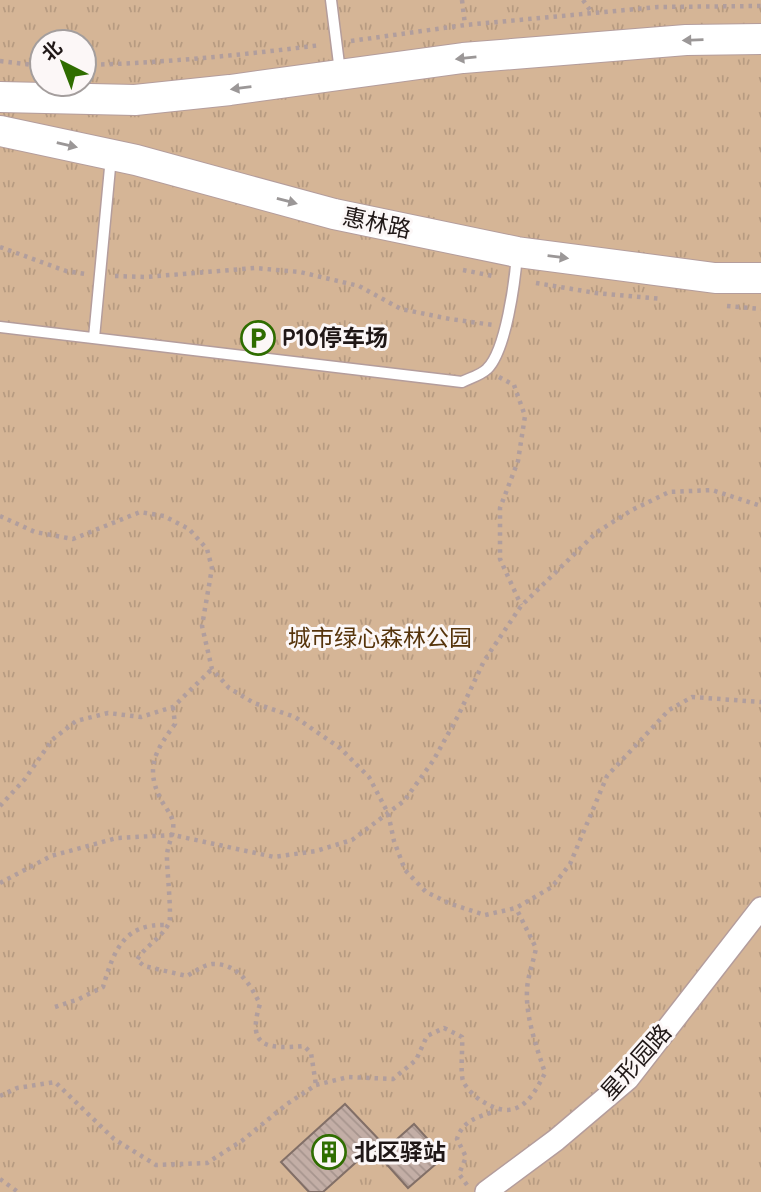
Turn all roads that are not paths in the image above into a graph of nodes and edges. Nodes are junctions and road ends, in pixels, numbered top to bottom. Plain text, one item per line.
1 (331, 0) edge
2 (761, 39) edge
3 (340, 75) junction
4 (0, 97) edge
5 (0, 131) edge
6 (111, 155) junction
7 (517, 252) junction
8 (761, 278) edge
9 (0, 327) edge
10 (94, 338) junction
11 (761, 908) edge
12 (486, 1192) edge

1 - 3 lane
2 -> 3 main road
3 -> 4 main road
5 -> 6 main road, 惠林路
6 -> 7 main road, 惠林路
6 - 10 lane
7 -> 8 main road, 惠林路
7 - 10 lane
9 - 10 lane
11 - 12 street, 星形园路

